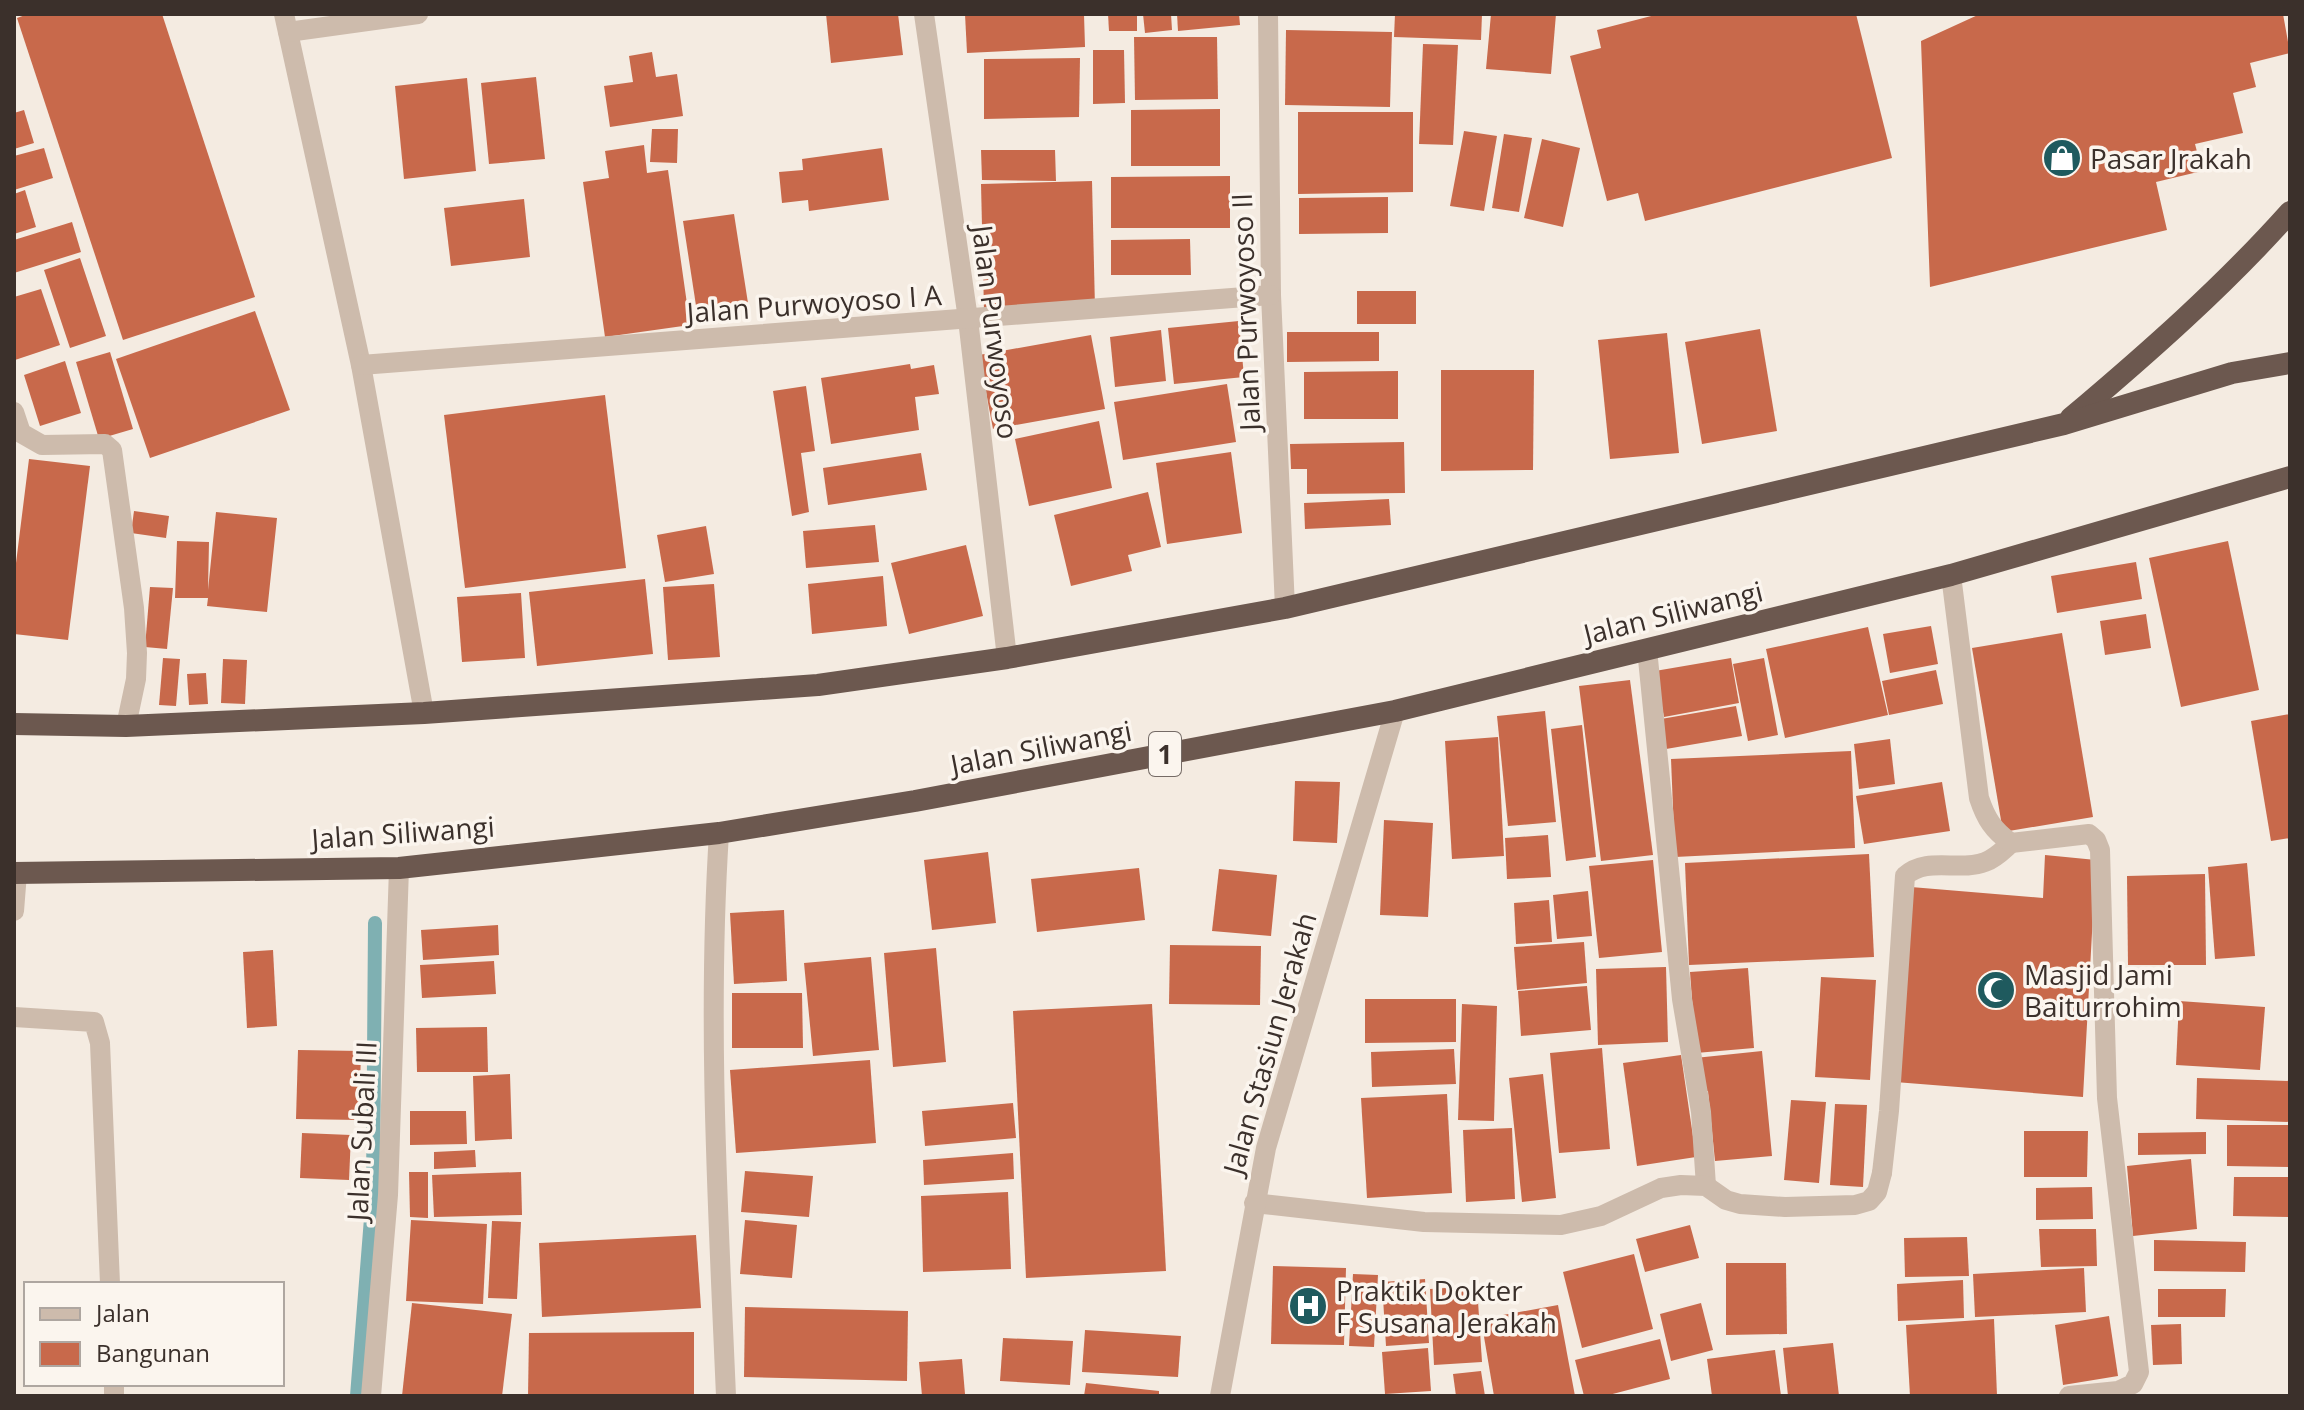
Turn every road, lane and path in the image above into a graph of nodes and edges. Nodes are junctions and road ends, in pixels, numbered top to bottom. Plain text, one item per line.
1 (418, 14) edge
2 (924, 14) edge
3 (1268, 14) edge
4 (286, 23) edge
5 (2290, 212) edge
6 (1271, 295) junction
7 (968, 319) junction
8 (2290, 363) edge
9 (361, 365) junction
10 (14, 412) edge
11 (2064, 424) junction
12 (2290, 477) edge
13 (1951, 575) junction
14 (1285, 608) junction
15 (1647, 649) junction
16 (1007, 658) junction
17 (1395, 711) junction
18 (424, 713) junction
19 (14, 724) edge
20 (126, 726) junction
21 (719, 833) junction
22 (2011, 843) junction
23 (399, 868) junction
24 (15, 873) edge
25 (14, 911) edge
26 (14, 1017) edge
27 (1706, 1186) junction
28 (1254, 1203) junction
29 (110, 1282) edge
30 (371, 1396) edge
31 (726, 1396) edge
32 (1220, 1396) edge
33 (2069, 1396) edge

1 - 4 street
2 - 7 street, Jalan Purwoyoso
3 - 6 street, Jalan Purwoyoso II
4 - 9 street
5 - 11 highway
6 - 7 street, Jalan Purwoyoso I A
6 - 14 street, Jalan Purwoyoso II
7 - 9 street, Jalan Purwoyoso I A
7 - 16 street, Jalan Purwoyoso
8 - 11 highway
9 - 18 street
10 - 20 street
11 - 14 highway
12 - 13 highway, Jalan Siliwangi / 1
13 - 15 highway, Jalan Siliwangi / 1
13 - 22 street
14 - 16 highway
15 - 17 highway, Jalan Siliwangi / 1
15 - 27 street
16 - 18 highway
17 - 21 highway, Jalan Siliwangi / 1
17 - 28 street, Jalan Stasiun Jerakah
18 - 20 highway
19 - 20 highway
21 - 23 highway, Jalan Siliwangi / 1
21 - 31 street
22 - 27 street
22 - 33 street
23 - 24 highway, Jalan Siliwangi / 1
23 - 30 street, Jalan Subali III
24 - 25 street
26 - 29 street
27 - 28 street
28 - 32 street, Jalan Stasiun Jerakah

